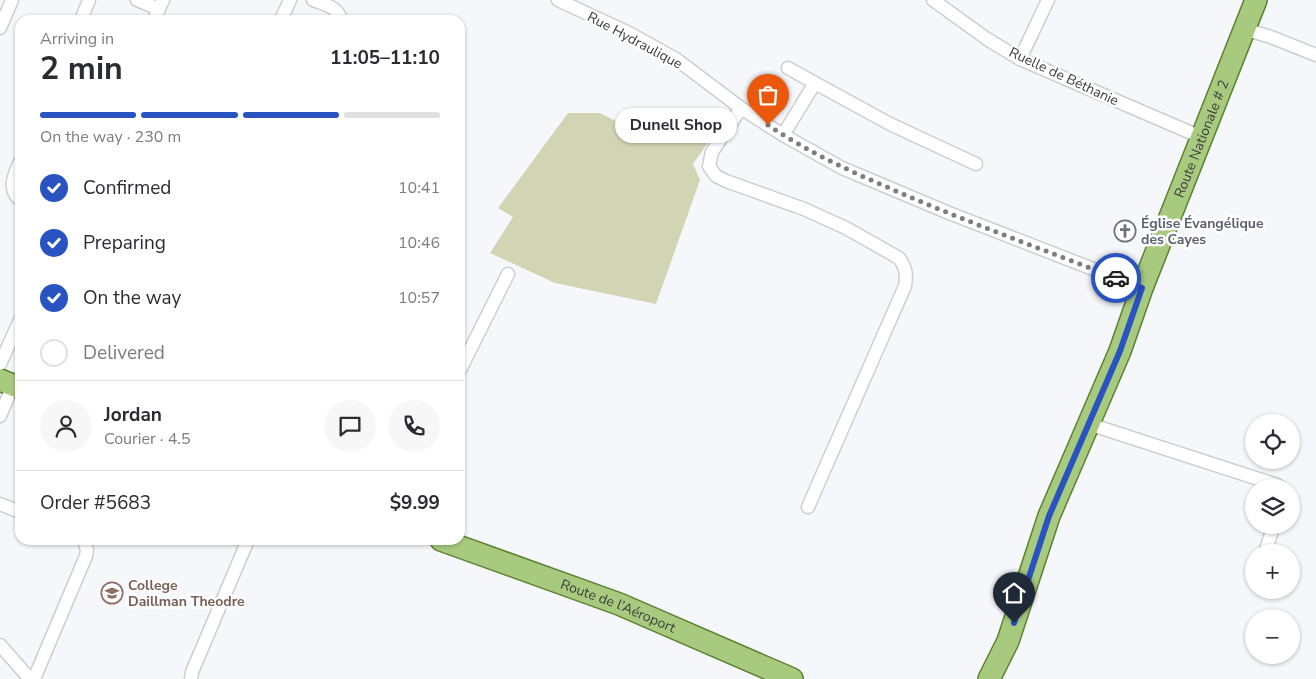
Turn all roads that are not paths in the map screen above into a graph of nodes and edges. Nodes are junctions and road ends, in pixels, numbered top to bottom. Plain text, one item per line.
1 (12, 0) edge
2 (89, 0) edge
3 (137, 0) edge
4 (290, 0) edge
5 (313, 0) edge
6 (558, 0) edge
7 (933, 0) edge
8 (1048, 0) edge
9 (1256, 0) edge
10 (158, 10) edge
11 (83, 15) edge
12 (283, 15) edge
13 (338, 15) edge
14 (0, 28) edge
15 (1244, 29) junction
16 (1316, 55) edge
17 (1020, 59) junction
18 (788, 68) dead end
19 (815, 83) junction
20 (741, 108) junction
21 (783, 135) junction
22 (1202, 138) junction
23 (976, 164) dead end
24 (15, 174) edge
25 (15, 192) edge
26 (508, 274) dead end
27 (1142, 288) junction
28 (15, 331) edge
29 (465, 360) edge
30 (0, 364) edge
31 (11, 384) edge
32 (0, 416) edge
33 (1089, 424) junction
34 (1259, 479) edge
35 (0, 504) edge
36 (808, 507) dead end
37 (15, 510) edge
38 (86, 545) edge
39 (246, 545) edge
40 (455, 545) edge
41 (1008, 641) junction
42 (0, 645) edge
43 (32, 679) edge
44 (191, 679) edge
45 (792, 679) edge
46 (989, 679) edge
47 (1008, 679) edge

1 - 14 street
2 - 11 street
3 - 10 street
4 - 12 street
5 - 13 street
6 - 20 street, Rue Hydraulique
7 - 17 street, Ruelle de Béthanie
8 - 17 street
9 - 15 main road, Route Nationale # 2
15 - 16 street
15 - 22 main road, Route Nationale # 2
17 - 22 street, Ruelle de Béthanie
18 - 19 street
19 - 21 street
19 - 23 street
20 - 21 street, Rue Hydraulique
20 - 36 street
21 - 27 street, Rue Hydraulique
22 - 27 main road, Route Nationale # 2
24 - 25 street
26 - 29 street
27 - 33 main road, Route Nationale # 2
28 - 30 street
31 - 32 street
33 - 34 street
33 - 41 main road, Route Nationale # 2
35 - 37 street
38 - 43 street
39 - 44 street
40 - 45 main road, Route de l’Aéroport
41 - 46 main road, Route Nationale # 2
41 - 47 main road, Route Nationale # 2
42 - 43 street

